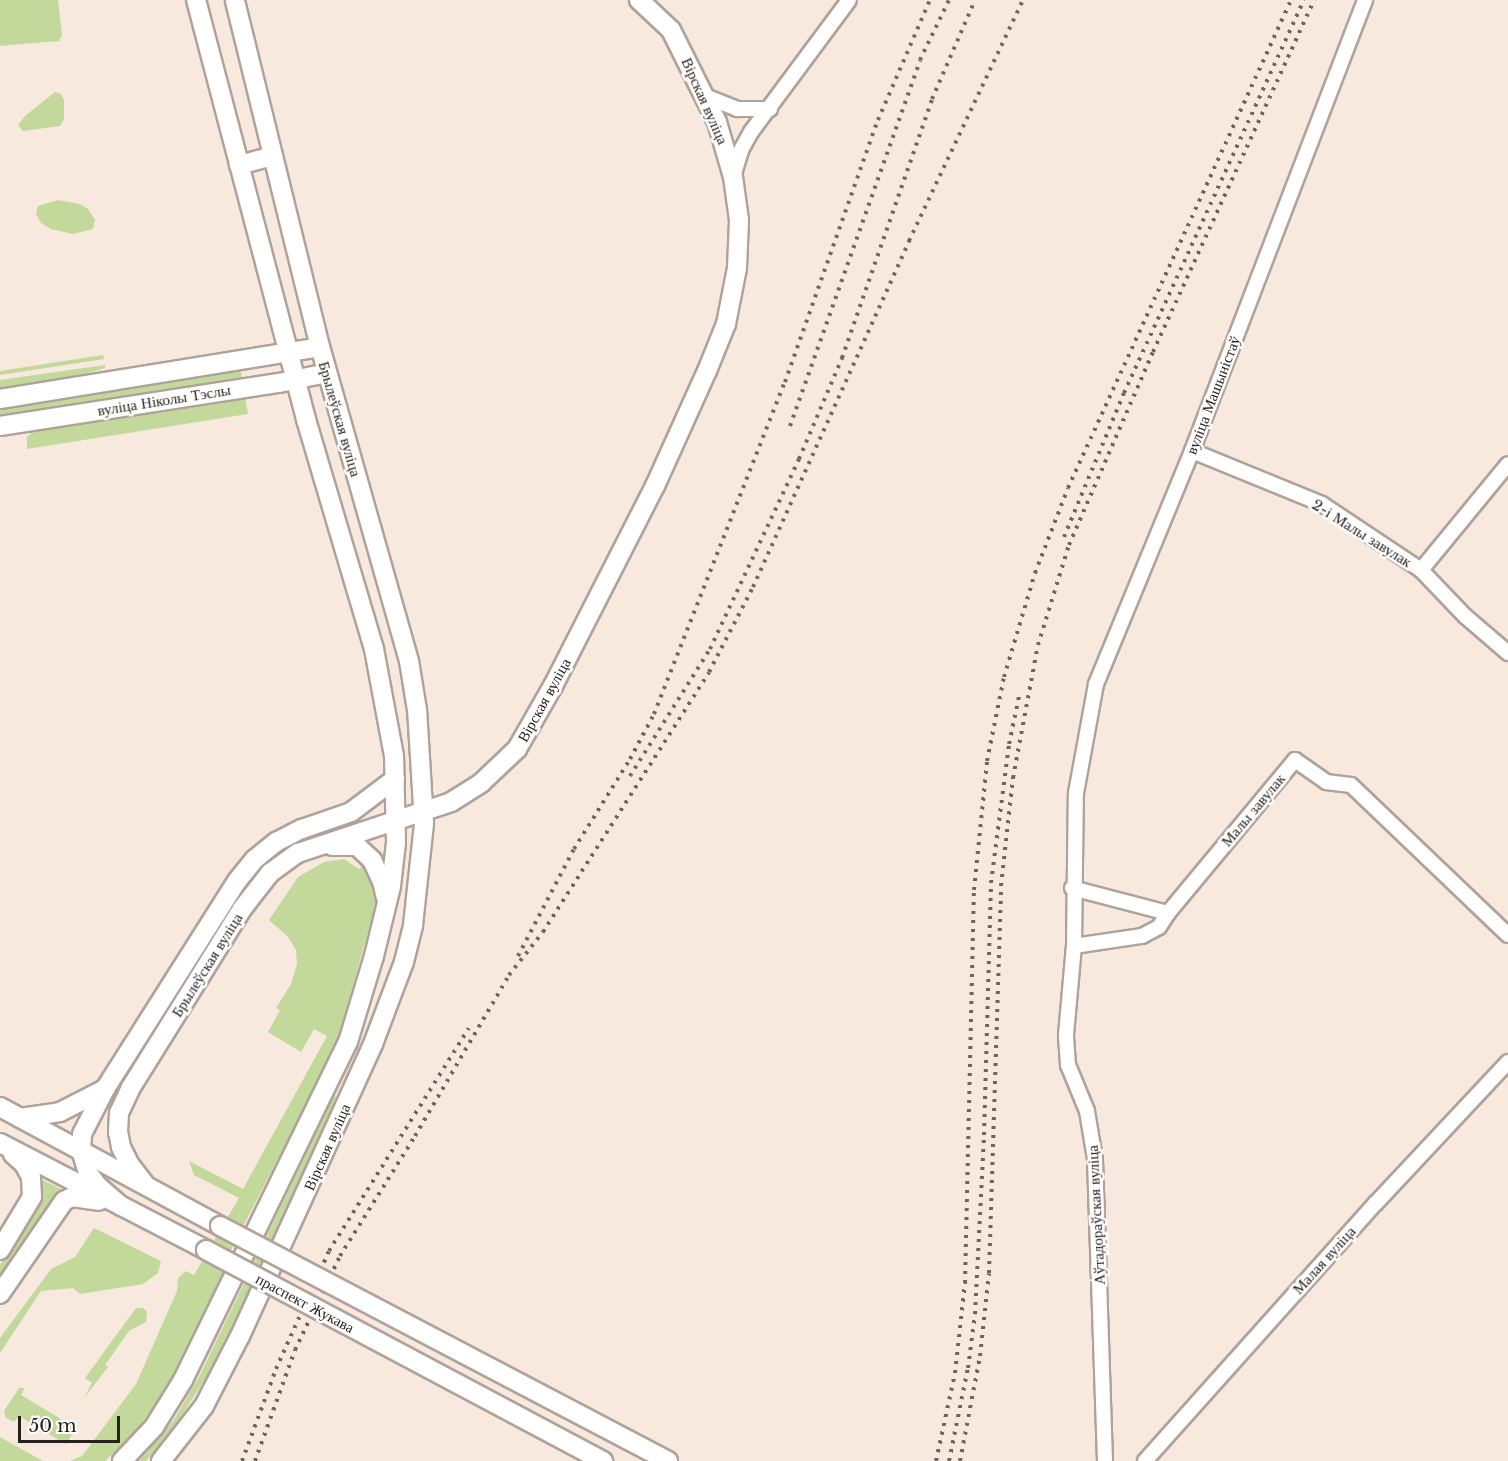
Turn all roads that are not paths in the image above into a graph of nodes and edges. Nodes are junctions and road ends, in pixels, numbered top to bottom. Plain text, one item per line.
1 (196, 0) edge
2 (235, 0) edge
3 (639, 0) edge
4 (849, 0) edge
5 (1365, 0) edge
6 (705, 96) junction
7 (770, 109) junction
8 (273, 156) junction
9 (239, 165) junction
10 (733, 177) junction
11 (284, 333) junction
12 (320, 347) junction
13 (289, 353) junction
14 (256, 359) junction
15 (327, 373) junction
16 (287, 381) junction
17 (0, 399) edge
18 (0, 426) edge
19 (1192, 451) junction
20 (1508, 464) edge
21 (1421, 570) junction
22 (1508, 653) edge
23 (395, 779) junction
24 (1076, 793) joint
25 (424, 812) junction
26 (396, 821) junction
27 (298, 853) junction
28 (1072, 888) junction
29 (387, 901) junction
30 (1168, 913) junction
31 (1508, 935) edge
32 (1074, 946) junction
33 (1508, 1062) edge
34 (105, 1089) junction
35 (0, 1107) edge
36 (21, 1118) junction
37 (3, 1145) edge
38 (81, 1150) junction
39 (144, 1183) junction
40 (121, 1206) junction
41 (0, 1250) edge
42 (0, 1294) edge
43 (122, 1461) edge
44 (161, 1461) edge
45 (603, 1461) edge
46 (668, 1461) edge
47 (1105, 1461) edge
48 (1145, 1461) edge

1 - 9 main road
2 - 8 main road, Брылеўская вуліца
3 - 6 main road, Вірская вуліца
4 - 7 street
5 - 19 street, вуліца Машыністаў
6 - 7 street
6 - 10 main road, Вірская вуліца
7 - 10 street
8 - 9 main road
8 - 12 main road, Брылеўская вуліца
9 - 11 main road
10 - 25 main road, Вірская вуліца
11 - 13 main road
11 - 14 main road
12 - 13 main road, вуліца Ніколы Тэслы
12 - 15 main road, Брылеўская вуліца
13 - 14 main road, вуліца Ніколы Тэслы
13 - 16 main road
14 - 17 main road, вуліца Ніколы Тэслы
15 - 16 main road, вуліца Ніколы Тэслы
15 - 25 main road, Брылеўская вуліца
16 - 18 main road, вуліца Ніколы Тэслы
16 - 23 main road
19 - 21 street, 2-і Малы завулак
19 - 24 street, вуліца Машыністаў
20 - 21 street
21 - 22 street, 2-і Малы завулак
23 - 26 main road
23 - 34 main road, Брылеўская вуліца
24 - 28 street, Аўтадораўская вуліца
25 - 26 main road, Брылеўская вуліца
25 - 44 main road, Вірская вуліца
26 - 27 main road, Брылеўская вуліца
26 - 29 main road, Вірская вуліца
27 - 29 main road
27 - 39 main road, Брылеўская вуліца
28 - 30 street
28 - 32 street, Аўтадораўская вуліца
29 - 43 main road, Вірская вуліца
30 - 31 street, Малы завулак
30 - 32 street, Малы завулак
32 - 47 street, Аўтадораўская вуліца
33 - 48 street, Малая вуліца
34 - 36 main road
34 - 38 main road, Брылеўская вуліца
35 - 36 main road, праспект Жукава
36 - 38 main road, праспект Жукава
37 - 40 main road, праспект Жукава
37 - 41 main road
38 - 39 main road, праспект Жукава
38 - 40 main road
39 - 46 main road, праспект Жукава, bridge
40 - 42 main road
40 - 45 main road, праспект Жукава, bridge

